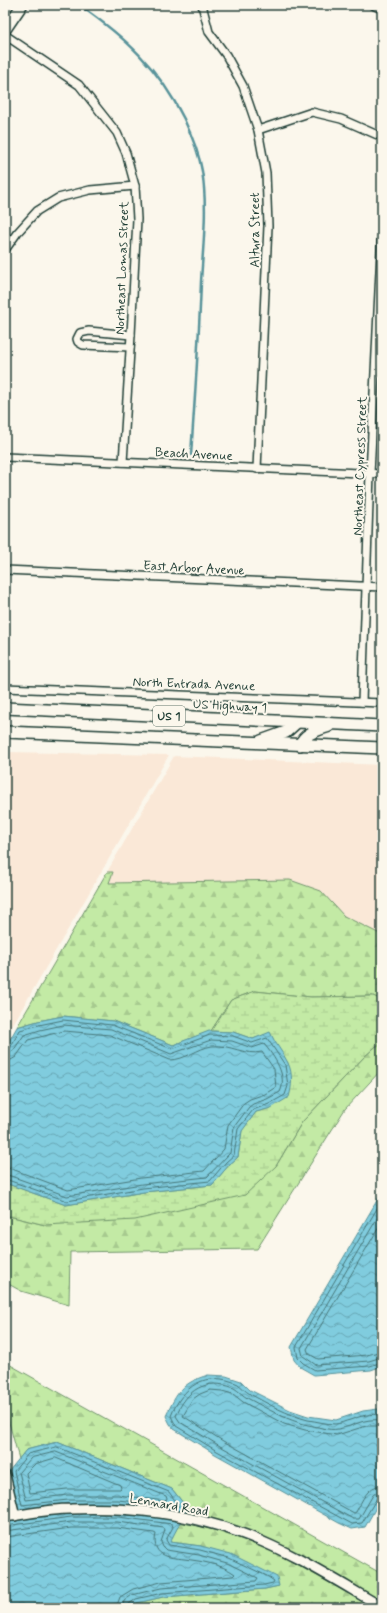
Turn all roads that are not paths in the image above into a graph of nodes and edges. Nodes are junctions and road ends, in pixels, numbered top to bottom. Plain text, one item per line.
1 (22, 5) edge
2 (202, 5) edge
3 (375, 5) edge
4 (382, 8) edge
5 (5, 30) edge
6 (5, 35) edge
7 (258, 130) junction
8 (382, 137) edge
9 (135, 186) junction
10 (382, 230) edge
11 (5, 250) edge
12 (131, 335) junction
13 (130, 347) junction
14 (5, 457) edge
15 (123, 462) junction
16 (257, 468) junction
17 (370, 474) junction
18 (382, 474) edge
19 (5, 570) edge
20 (366, 586) junction
21 (382, 587) edge
22 (5, 688) edge
23 (362, 702) junction
24 (382, 703) edge
25 (5, 708) edge
26 (296, 723) junction
27 (333, 724) junction
28 (382, 726) edge
29 (5, 732) edge
30 (257, 743) junction
31 (300, 745) junction
32 (382, 748) edge
33 (5, 1475) edge
34 (14, 1516) junction
35 (5, 1517) edge
36 (382, 1607) edge

1 - 5 main road
2 - 7 street, Altura Street
3 - 4 street
6 - 9 street, Northeast Lomas Street
7 - 8 street
7 - 16 street, Altura Street
9 - 11 street
9 - 12 street, Northeast Lomas Street
10 - 17 street, Northeast Cypress Street
12 - 13 street, Northeast Lomas Street
12 - 13 street
13 - 15 street, Northeast Lomas Street
14 - 15 street, Beach Avenue
15 - 16 street, Beach Avenue
16 - 17 street, Beach Avenue
17 - 18 street, Beach Avenue
17 - 20 street, Northeast Cypress Street
19 - 20 street, East Arbor Avenue
20 - 21 street, East Arbor Avenue
20 - 23 street, Northeast Cypress Street
22 - 23 street, North Entrada Avenue
23 - 24 street, North Entrada Avenue
25 - 26 main road, US Highway 1 / US 1
26 - 27 main road, US Highway 1 / US 1
26 - 30 main road
27 - 28 main road, US Highway 1 / US 1
27 - 31 main road
29 - 30 main road, US 1
30 - 31 main road, US 1
31 - 32 main road, US 1
33 - 34 street
34 - 35 street, Lennard Road
34 - 36 street, Lennard Road

